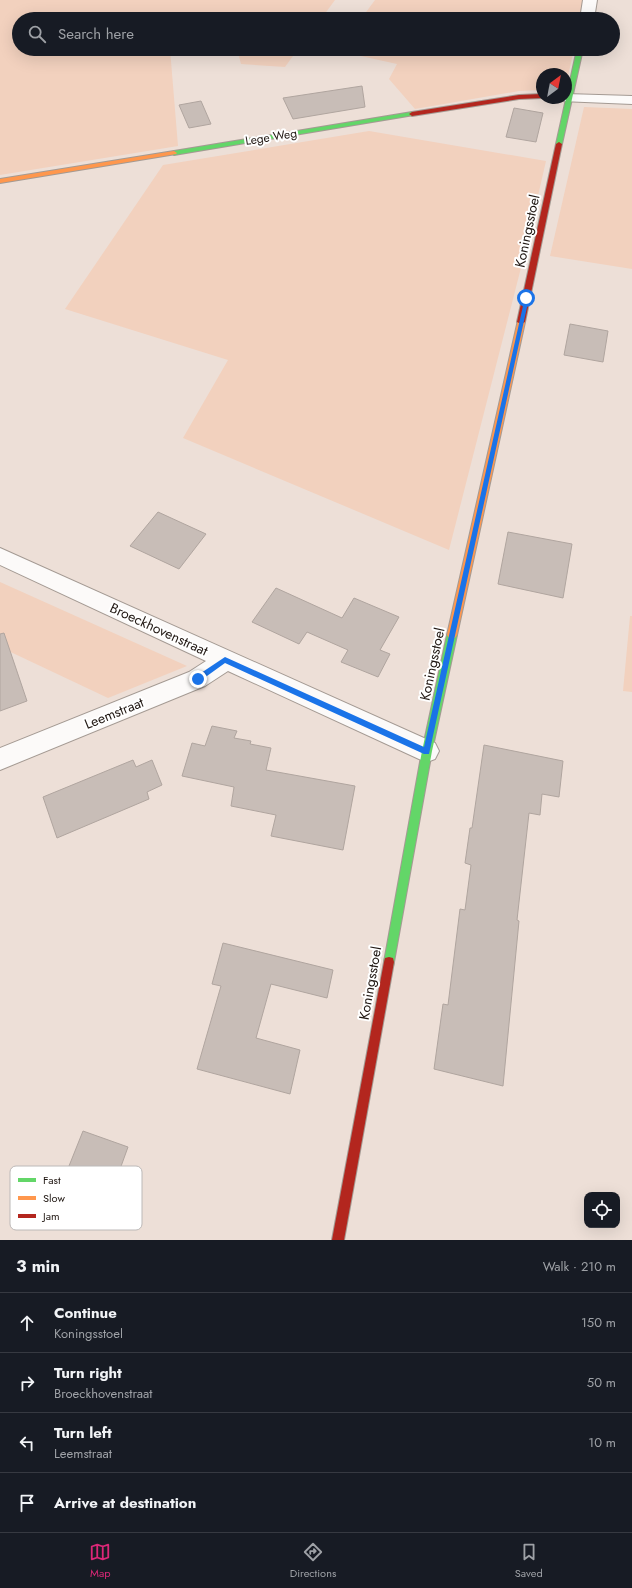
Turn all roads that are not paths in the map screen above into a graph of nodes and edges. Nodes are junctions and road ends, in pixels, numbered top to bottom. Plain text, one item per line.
1 (590, 0) edge
2 (588, 12) edge
3 (578, 56) edge
4 (572, 82) edge
5 (536, 97) edge
6 (572, 98) edge
7 (632, 100) edge
8 (567, 104) edge
9 (0, 181) edge
10 (0, 556) edge
11 (225, 660) junction
12 (427, 751) junction
13 (0, 759) edge
14 (338, 1240) edge

1 - 2 street
3 - 4 street, Koningsstoel
5 - 9 street, Lege Weg
6 - 7 street
8 - 12 street, Koningsstoel
10 - 11 street, Broeckhovenstraat
11 - 12 street, Broeckhovenstraat
11 - 13 street, Leemstraat
12 - 14 street, Koningsstoel

